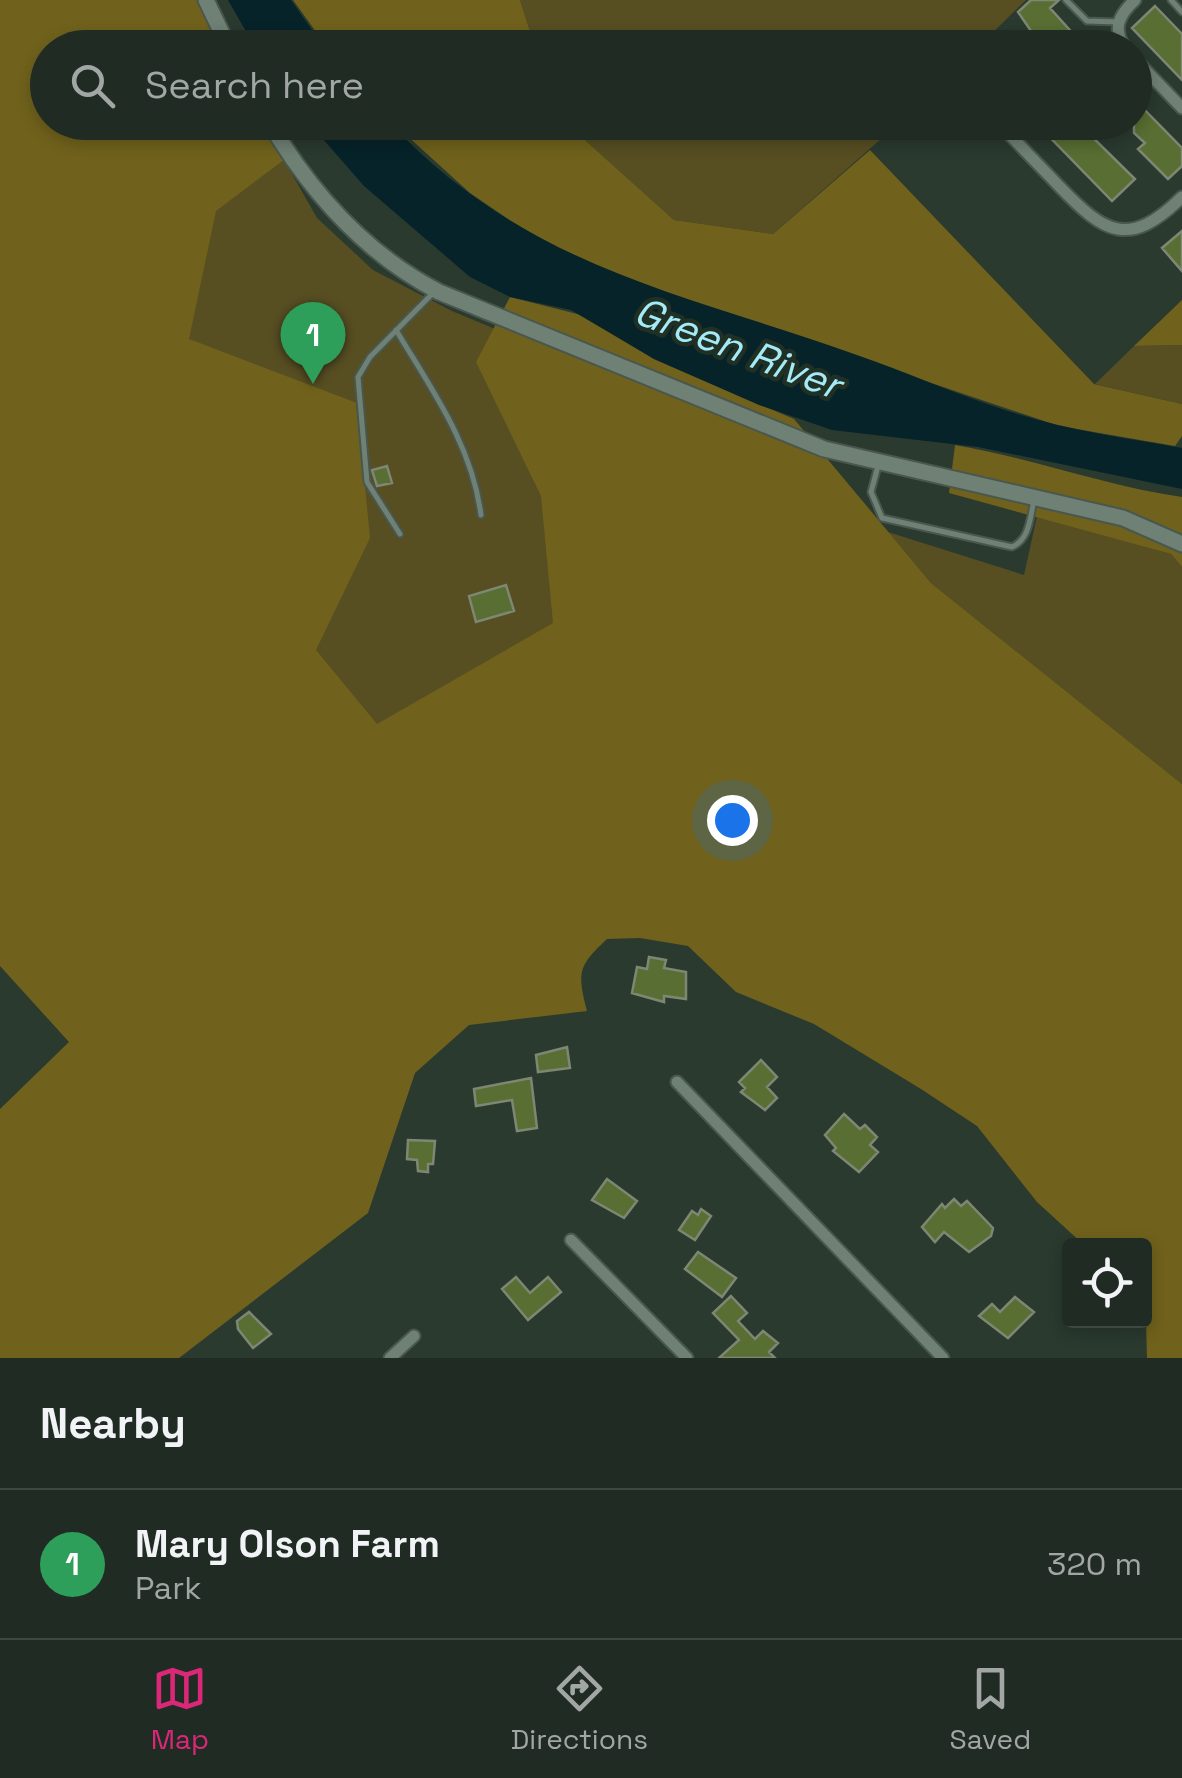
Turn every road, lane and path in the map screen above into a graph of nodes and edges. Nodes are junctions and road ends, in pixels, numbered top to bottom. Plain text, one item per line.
1 (206, 0) edge
2 (1066, 0) edge
3 (1135, 0) edge
4 (1170, 0) edge
5 (1182, 12) edge
6 (1118, 22) junction
7 (220, 30) edge
8 (1117, 30) edge
9 (1152, 77) edge
10 (1182, 108) edge
11 (280, 140) edge
12 (1015, 140) edge
13 (1182, 198) edge
14 (435, 290) junction
15 (396, 330) junction
16 (879, 463) junction
17 (1035, 496) junction
18 (481, 515) dead end
19 (400, 534) dead end
20 (1182, 544) edge
21 (677, 1082) dead end
22 (571, 1240) dead end
23 (414, 1336) dead end
24 (390, 1358) edge
25 (687, 1358) edge
26 (943, 1358) edge

1 - 7 street
2 - 6 lane
3 - 6 street
4 - 5 lane
6 - 8 street
9 - 10 street
11 - 14 street
12 - 13 street
14 - 15 lane
14 - 16 street
15 - 18 lane
15 - 19 lane
16 - 17 street
16 - 17 lane
17 - 20 street
21 - 26 street
22 - 25 street
23 - 24 street

